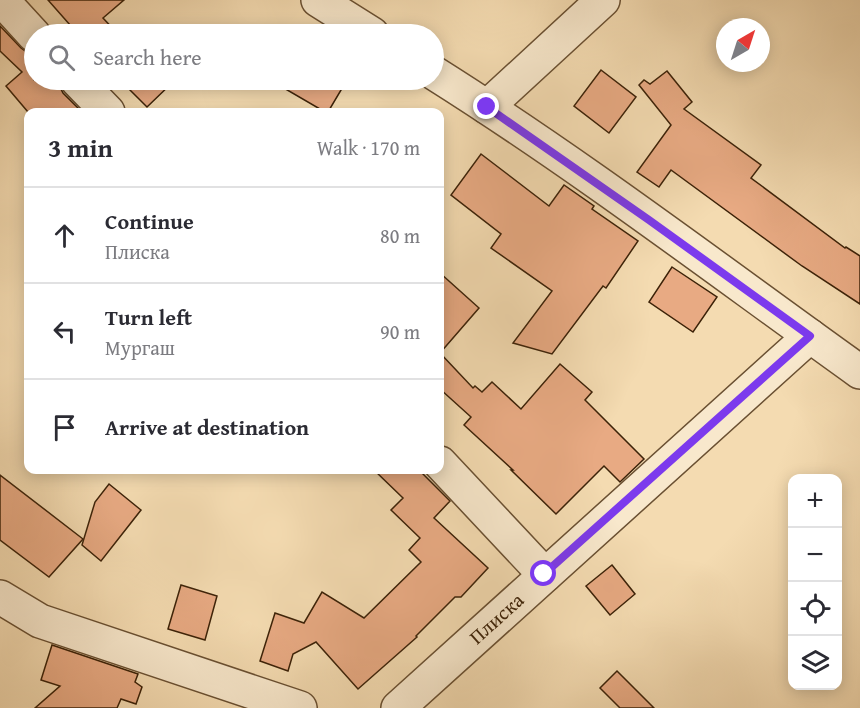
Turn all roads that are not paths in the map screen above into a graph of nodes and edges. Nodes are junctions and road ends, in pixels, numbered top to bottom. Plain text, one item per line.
1 (2, 0) edge
2 (318, 0) edge
3 (603, 0) edge
4 (24, 24) edge
5 (356, 24) edge
6 (444, 79) edge
7 (87, 90) edge
8 (487, 107) junction
9 (104, 108) edge
10 (810, 336) junction
11 (860, 372) edge
12 (444, 467) edge
13 (544, 574) junction
14 (0, 597) edge
15 (300, 708) edge
16 (398, 708) edge

1 - 4 street
2 - 5 street
3 - 8 street
6 - 8 street
7 - 9 street
8 - 10 street
10 - 11 street
10 - 13 street, Плиска
12 - 13 street
13 - 16 street, Плиска
14 - 15 street

